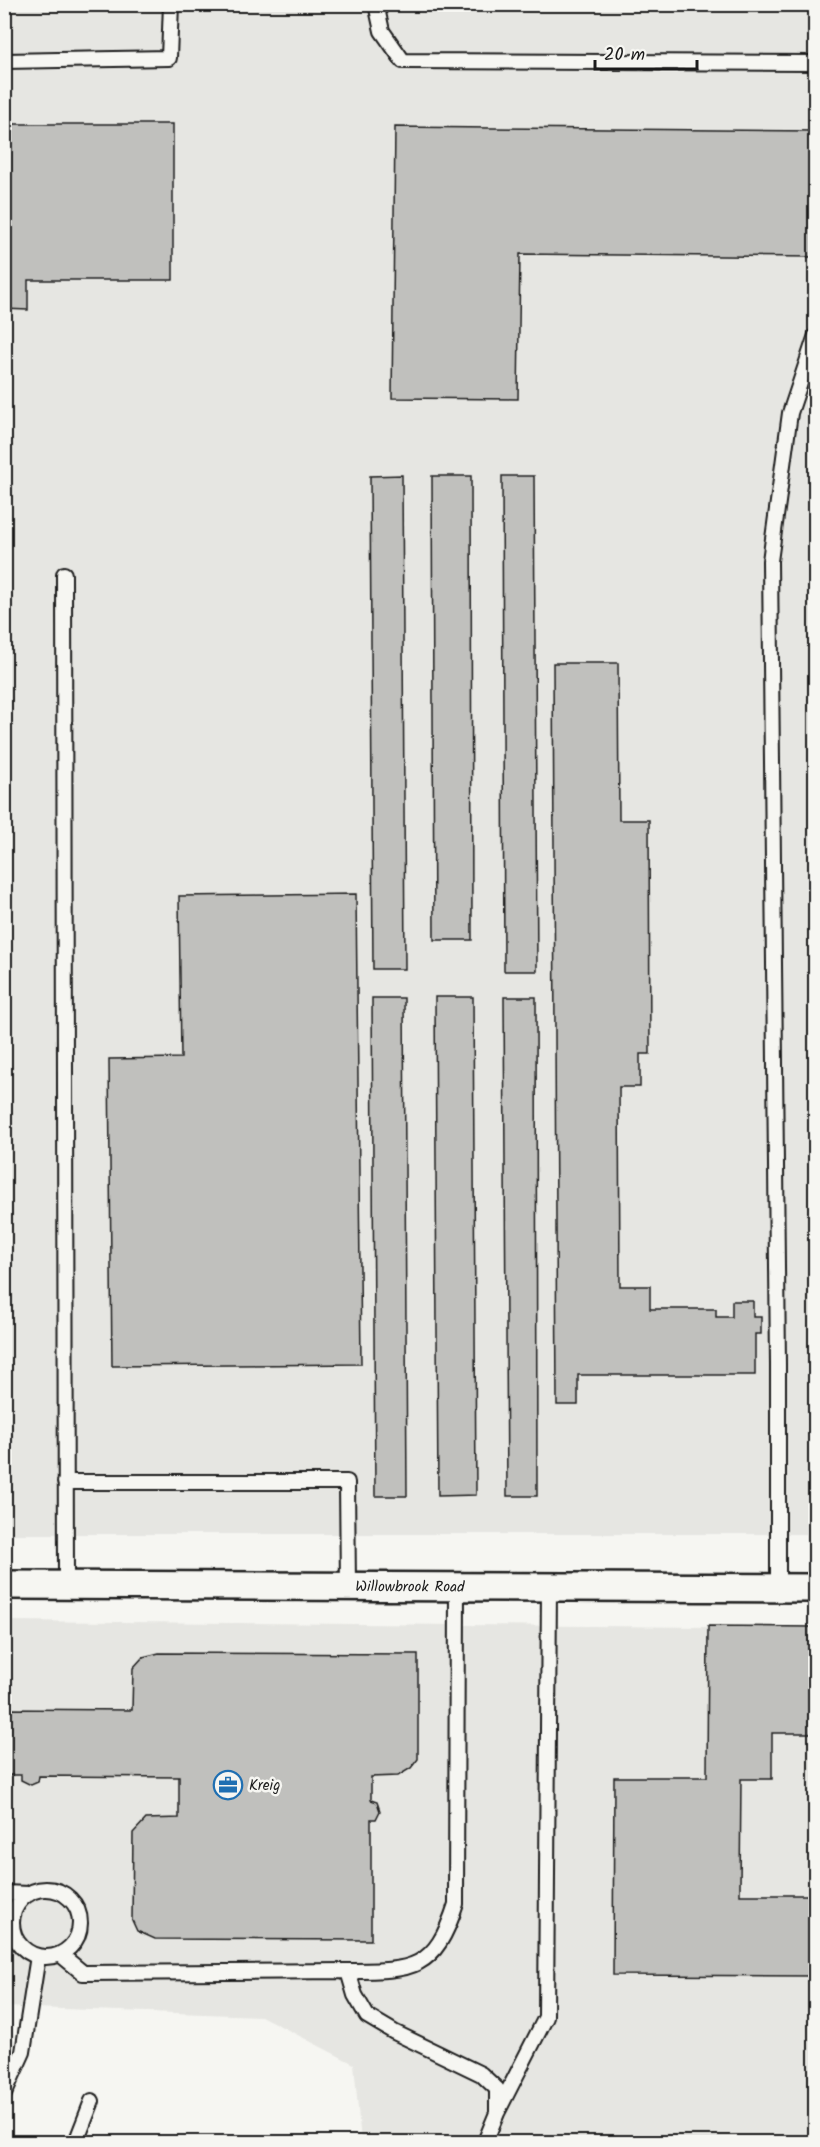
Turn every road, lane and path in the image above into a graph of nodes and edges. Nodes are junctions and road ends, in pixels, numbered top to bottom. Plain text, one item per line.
1 (171, 4) edge
2 (376, 4) edge
3 (4, 61) edge
4 (816, 63) edge
5 (816, 335) edge
6 (64, 574) dead end
7 (65, 1482) junction
8 (4, 1585) edge
9 (66, 1585) junction
10 (348, 1586) junction
11 (457, 1586) junction
12 (549, 1587) junction
13 (778, 1588) junction
14 (816, 1588) edge
15 (4, 1893) edge
16 (29, 1894) junction
17 (60, 1954) junction
18 (38, 1956) junction
19 (348, 1971) junction
20 (4, 2094) edge
21 (92, 2101) dead end
22 (497, 2113) junction
23 (76, 2142) edge
24 (485, 2142) edge

1 - 3 lane
2 - 4 lane
5 - 13 lane
6 - 7 lane
7 - 9 lane
7 - 10 lane
8 - 9 street, Willowbrook Road
9 - 10 street, Willowbrook Road
10 - 11 street, Willowbrook Road
11 - 12 street, Willowbrook Road
11 - 19 lane
12 - 13 street, Willowbrook Road
12 - 22 lane
13 - 14 street, Willowbrook Road
15 - 16 lane
16 - 17 lane
16 - 18 lane
17 - 18 lane
17 - 19 lane
18 - 20 lane
19 - 22 lane
21 - 23 lane
22 - 24 lane

